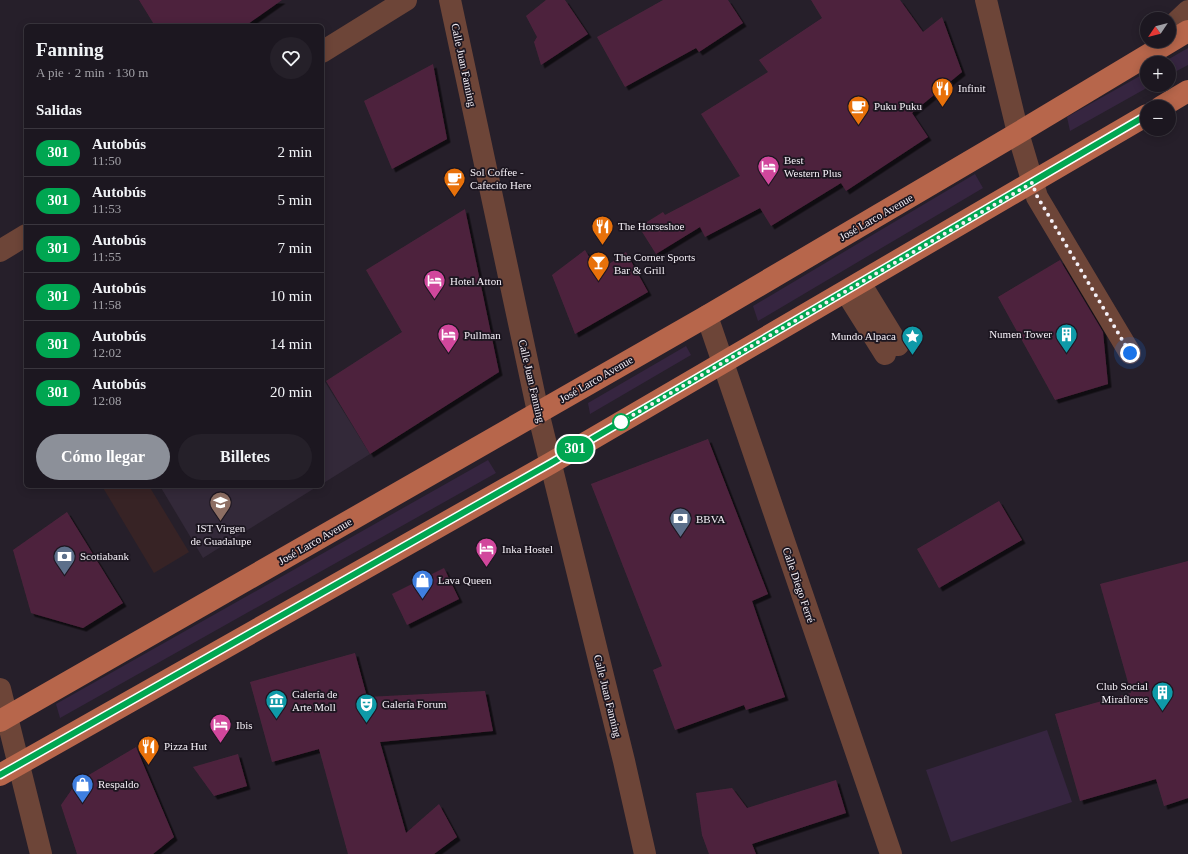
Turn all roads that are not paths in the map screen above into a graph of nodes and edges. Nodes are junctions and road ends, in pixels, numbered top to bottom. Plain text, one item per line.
1 (406, 0) edge
2 (450, 0) edge
3 (986, 0) edge
4 (1188, 11) edge
5 (1176, 22) edge
6 (1188, 31) edge
7 (1150, 48) edge
8 (324, 51) edge
9 (1139, 59) junction
10 (1188, 91) edge
11 (1173, 100) edge
12 (1140, 119) edge
13 (1018, 133) junction
14 (1032, 183) junction
15 (24, 236) edge
16 (0, 251) edge
17 (853, 288) junction
18 (708, 316) junction
19 (892, 349) dead end
20 (1130, 353) dead end
21 (723, 363) junction
22 (538, 412) junction
23 (551, 463) junction
24 (0, 689) edge
25 (4, 719) edge
26 (19, 765) junction
27 (0, 775) edge
28 (41, 854) edge
29 (645, 854) edge
30 (891, 854) edge

1 - 8 street
2 - 22 street, Calle Juan Fanning
3 - 13 street
4 - 5 street
6 - 9 main road, José Larco Avenue
7 - 9 street
9 - 13 main road, José Larco Avenue
10 - 11 main road
12 - 14 main road
13 - 14 street
13 - 18 main road, José Larco Avenue
14 - 17 main road
14 - 20 street
15 - 16 street
17 - 19 street
17 - 21 main road
18 - 21 street, Calle Diego Ferré
18 - 22 main road, José Larco Avenue
21 - 23 main road
21 - 30 street, Calle Diego Ferré
22 - 23 street, Calle Juan Fanning
22 - 25 main road, José Larco Avenue
23 - 26 main road
23 - 29 street, Calle Juan Fanning
24 - 25 street
25 - 26 street
26 - 27 main road
26 - 28 street

